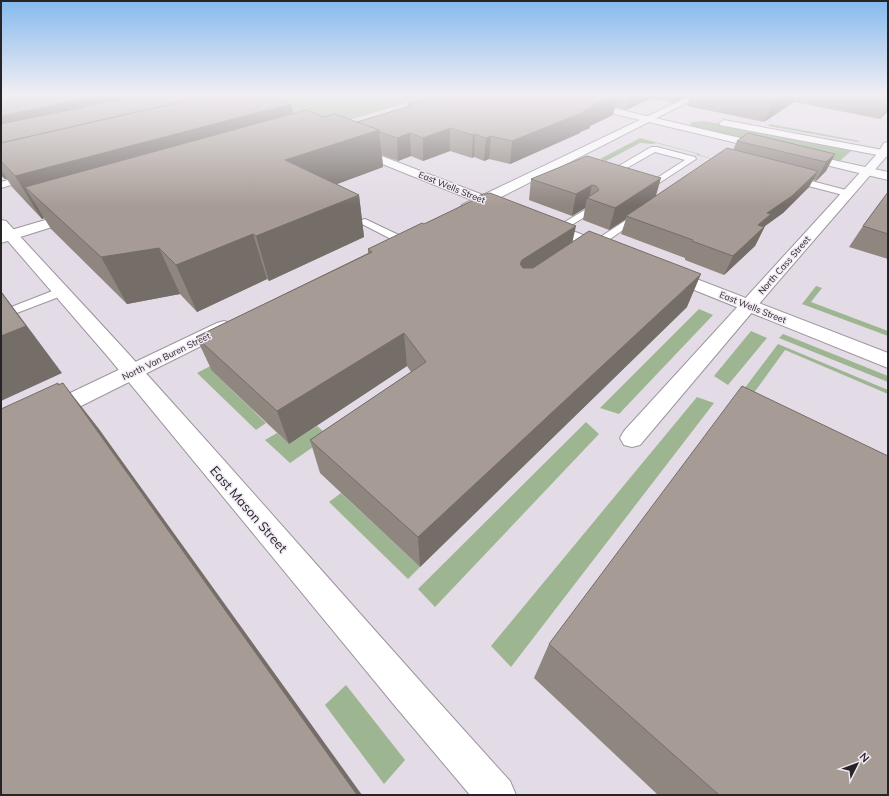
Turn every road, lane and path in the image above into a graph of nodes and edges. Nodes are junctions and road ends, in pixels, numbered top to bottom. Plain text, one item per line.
1 (620, 132) edge
2 (703, 132) edge
3 (779, 132) edge
4 (344, 145) edge
5 (778, 150) edge
6 (886, 151) edge
7 (792, 154) edge
8 (609, 165) edge
9 (620, 168) junction
10 (867, 171) junction
11 (39, 175) edge
12 (781, 176) edge
13 (888, 176) edge
14 (1, 185) edge
15 (847, 193) junction
16 (483, 200) junction
17 (648, 209) edge
18 (508, 210) edge
19 (87, 211) edge
20 (588, 211) dead end
21 (453, 215) edge
22 (529, 218) edge
23 (365, 222) dead end
24 (558, 229) junction
25 (4, 232) edge
26 (406, 238) joint
27 (596, 244) junction
28 (387, 247) edge
29 (622, 255) edge
30 (580, 256) edge
31 (655, 268) edge
32 (60, 292) junction
33 (748, 305) junction
34 (1, 315) edge
35 (239, 320) edge
36 (888, 361) edge
37 (132, 373) junction
38 (1, 436) edge
39 (632, 438) dead end
40 (496, 795) edge

1 - 16 street
2 - 5 street
3 - 6 street
4 - 16 street, East Wells Street
6 - 10 street, North Cass Street
7 - 10 street
8 - 9 lane
9 - 9 lane
10 - 13 street
10 - 15 street, North Cass Street
11 - 14 lane
12 - 15 lane
15 - 33 street, North Cass Street
16 - 18 street, East Wells Street
16 - 21 street
17 - 27 lane
19 - 25 street
20 - 24 lane
22 - 24 street
23 - 26 lane
24 - 27 street
25 - 32 street, East Mason Street
26 - 28 street
27 - 29 street
27 - 30 lane
31 - 33 street, East Wells Street
32 - 34 lane
32 - 37 street, East Mason Street
33 - 36 street, East Wells Street
33 - 39 street, North Cass Street
35 - 37 street, North Van Buren Street
37 - 38 street, North Van Buren Street
37 - 40 street, East Mason Street

